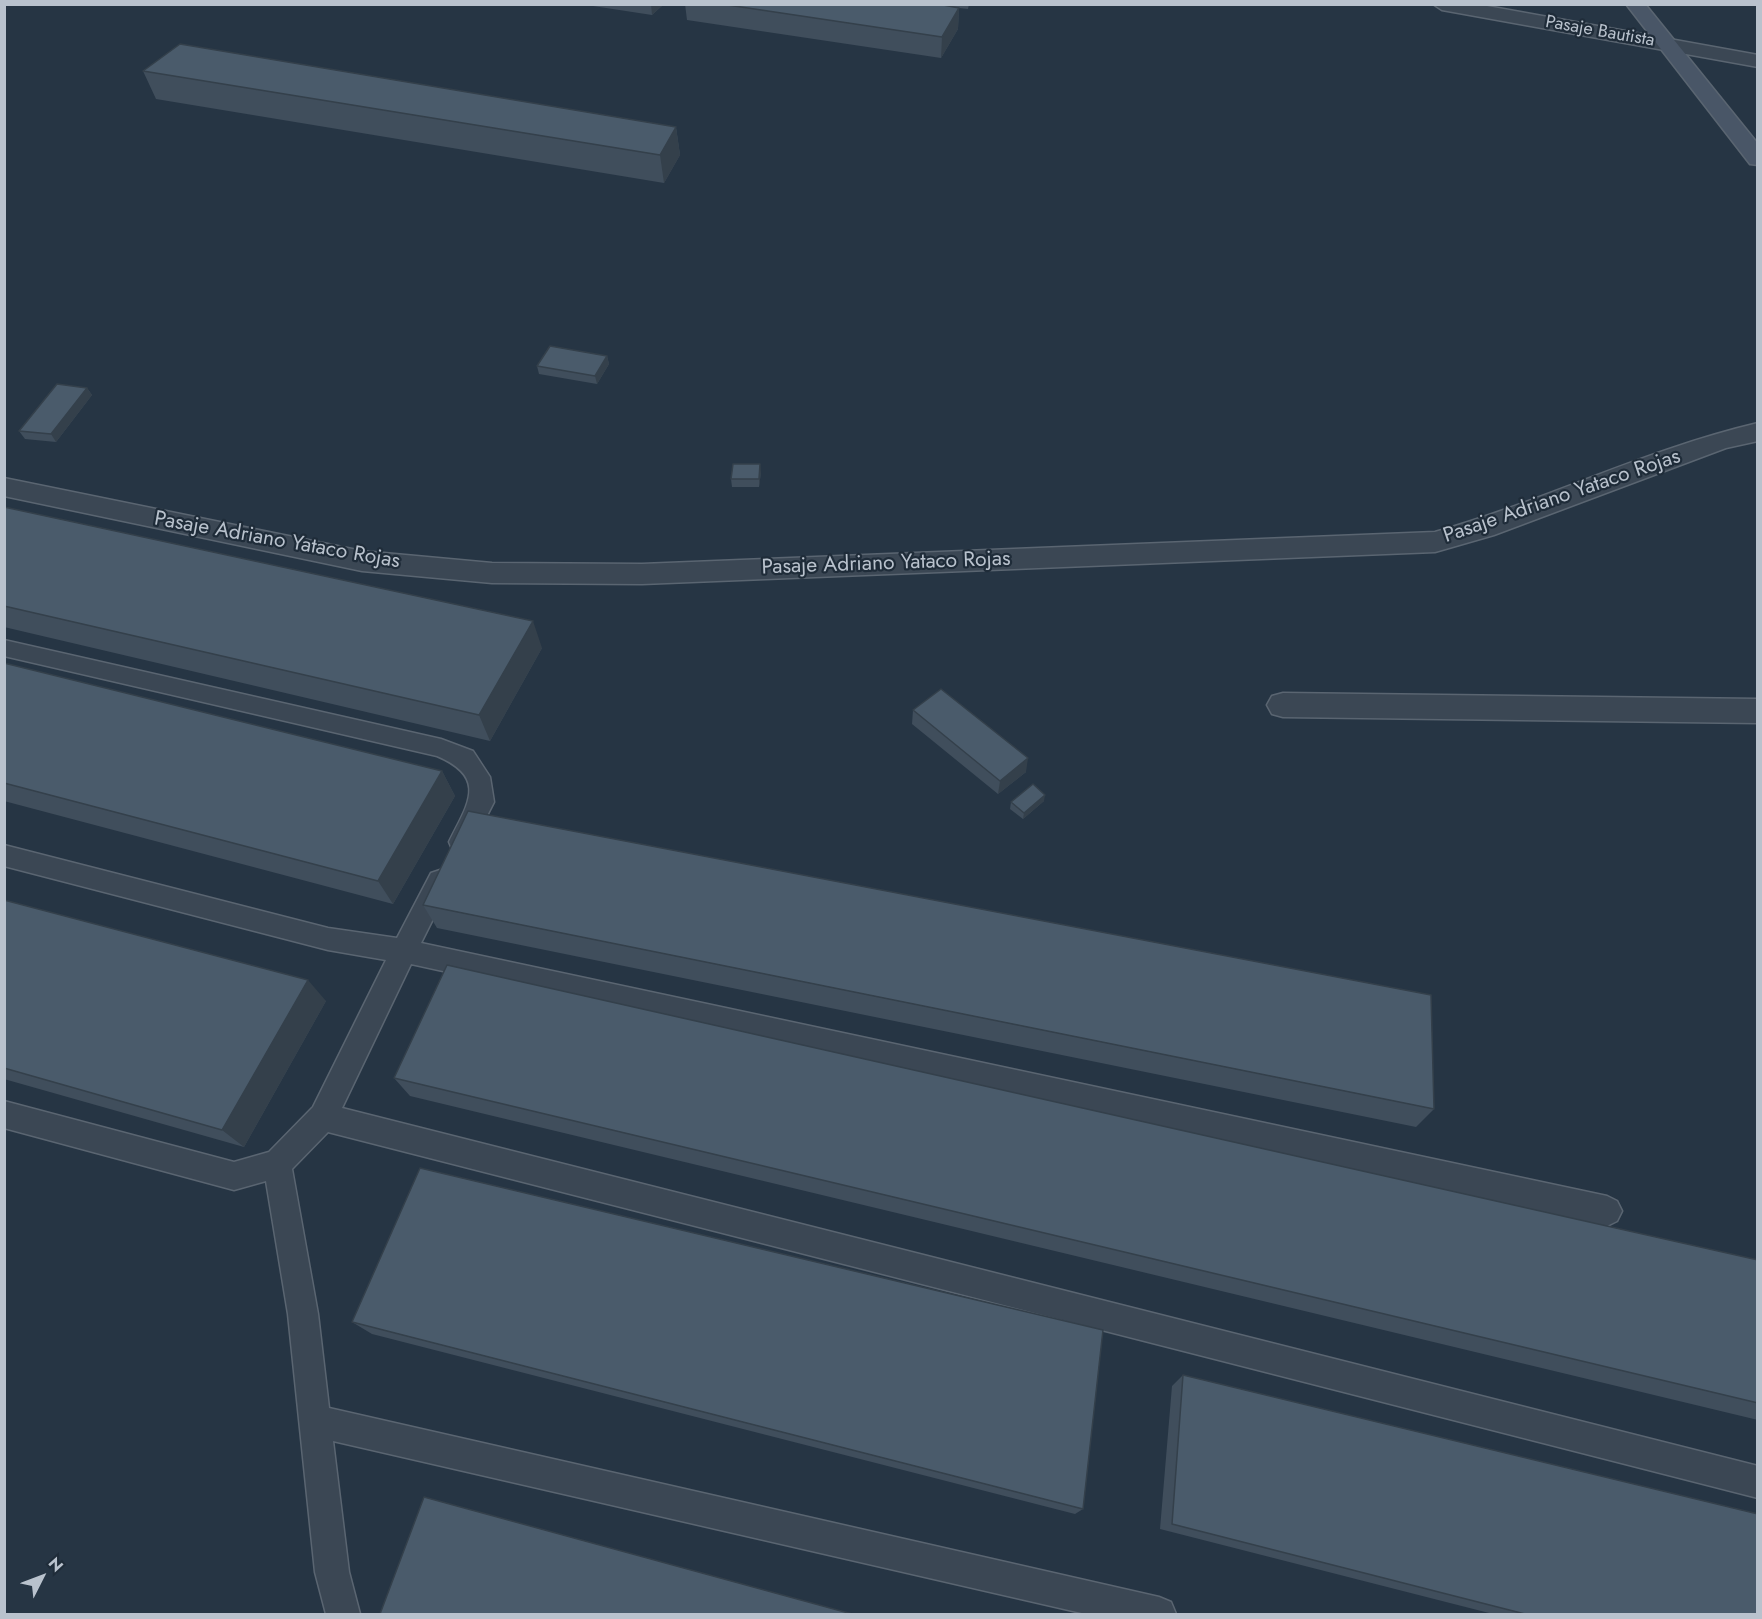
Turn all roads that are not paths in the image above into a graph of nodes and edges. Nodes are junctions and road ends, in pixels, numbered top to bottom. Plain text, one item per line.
1 (1442, 4) edge
2 (1635, 4) edge
3 (1666, 44) junction
4 (1758, 61) edge
5 (1758, 159) edge
6 (1758, 432) edge
7 (4, 487) edge
8 (4, 648) edge
9 (1282, 705) dead end
10 (1758, 711) edge
11 (4, 855) edge
12 (404, 951) junction
13 (4, 1114) edge
14 (323, 1117) junction
15 (277, 1164) junction
16 (1607, 1210) dead end
17 (316, 1421) junction
18 (1758, 1482) edge
19 (343, 1614) edge
20 (1159, 1614) edge

1 - 3 street, Pasaje Bautista
2 - 3 main road
3 - 4 street, Pasaje Bautista
3 - 5 main road
6 - 7 street, Pasaje Adriano Yataco Rojas
8 - 12 lane
9 - 10 street
11 - 12 lane
12 - 14 lane
12 - 16 lane
13 - 15 lane
14 - 15 lane
14 - 18 lane
15 - 17 lane
17 - 19 lane
17 - 20 lane

